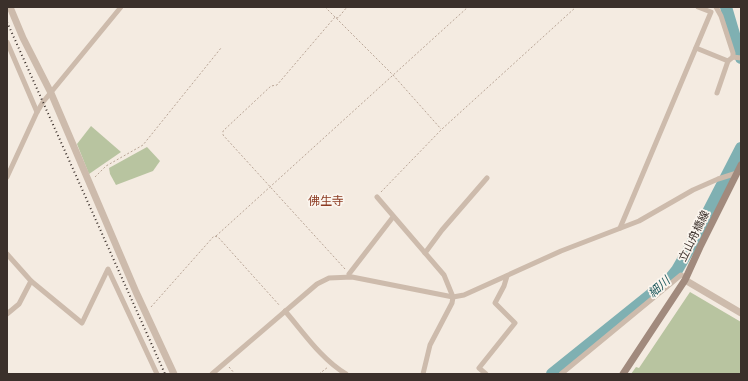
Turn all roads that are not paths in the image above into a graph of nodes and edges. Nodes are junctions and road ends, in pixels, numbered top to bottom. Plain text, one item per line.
1 (10, 7) edge
2 (121, 7) edge
3 (698, 7) edge
4 (716, 7) edge
5 (7, 42) edge
6 (696, 48) junction
7 (733, 57) junction
8 (741, 58) edge
9 (728, 61) junction
10 (51, 93) junction
11 (717, 93) dead end
12 (37, 112) junction
13 (741, 165) edge
14 (737, 173) junction
15 (7, 176) edge
16 (486, 178) dead end
17 (377, 197) road end
18 (393, 217) junction
19 (620, 228) junction
20 (425, 253) junction
21 (7, 254) edge
22 (349, 274) road end
23 (506, 276) junction
24 (686, 278) junction
25 (31, 281) junction
26 (453, 297) junction
27 (285, 311) junction
28 (741, 312) edge
29 (7, 314) edge
30 (157, 374) edge
31 (174, 374) edge
32 (212, 374) edge
33 (346, 374) edge
34 (423, 374) edge
35 (486, 374) edge
36 (561, 374) edge
37 (623, 374) edge

1 - 10 street
2 - 10 street
3 - 6 street
4 - 7 street
5 - 12 street
6 - 9 street
6 - 19 street
7 - 8 street
7 - 9 street
9 - 11 street
10 - 12 street
10 - 31 street
12 - 15 street
13 - 14 main road, 立山舟橋線
14 - 19 street
14 - 24 main road, 立山舟橋線
16 - 20 street
17 - 18 street
18 - 20 street
18 - 22 street
19 - 23 street
20 - 26 street
21 - 25 street
23 - 26 street
23 - 35 street
24 - 28 street
24 - 36 street
24 - 37 main road, 立山舟橋線
25 - 29 street
25 - 30 street
26 - 27 street
26 - 34 street
27 - 32 street
27 - 33 street

